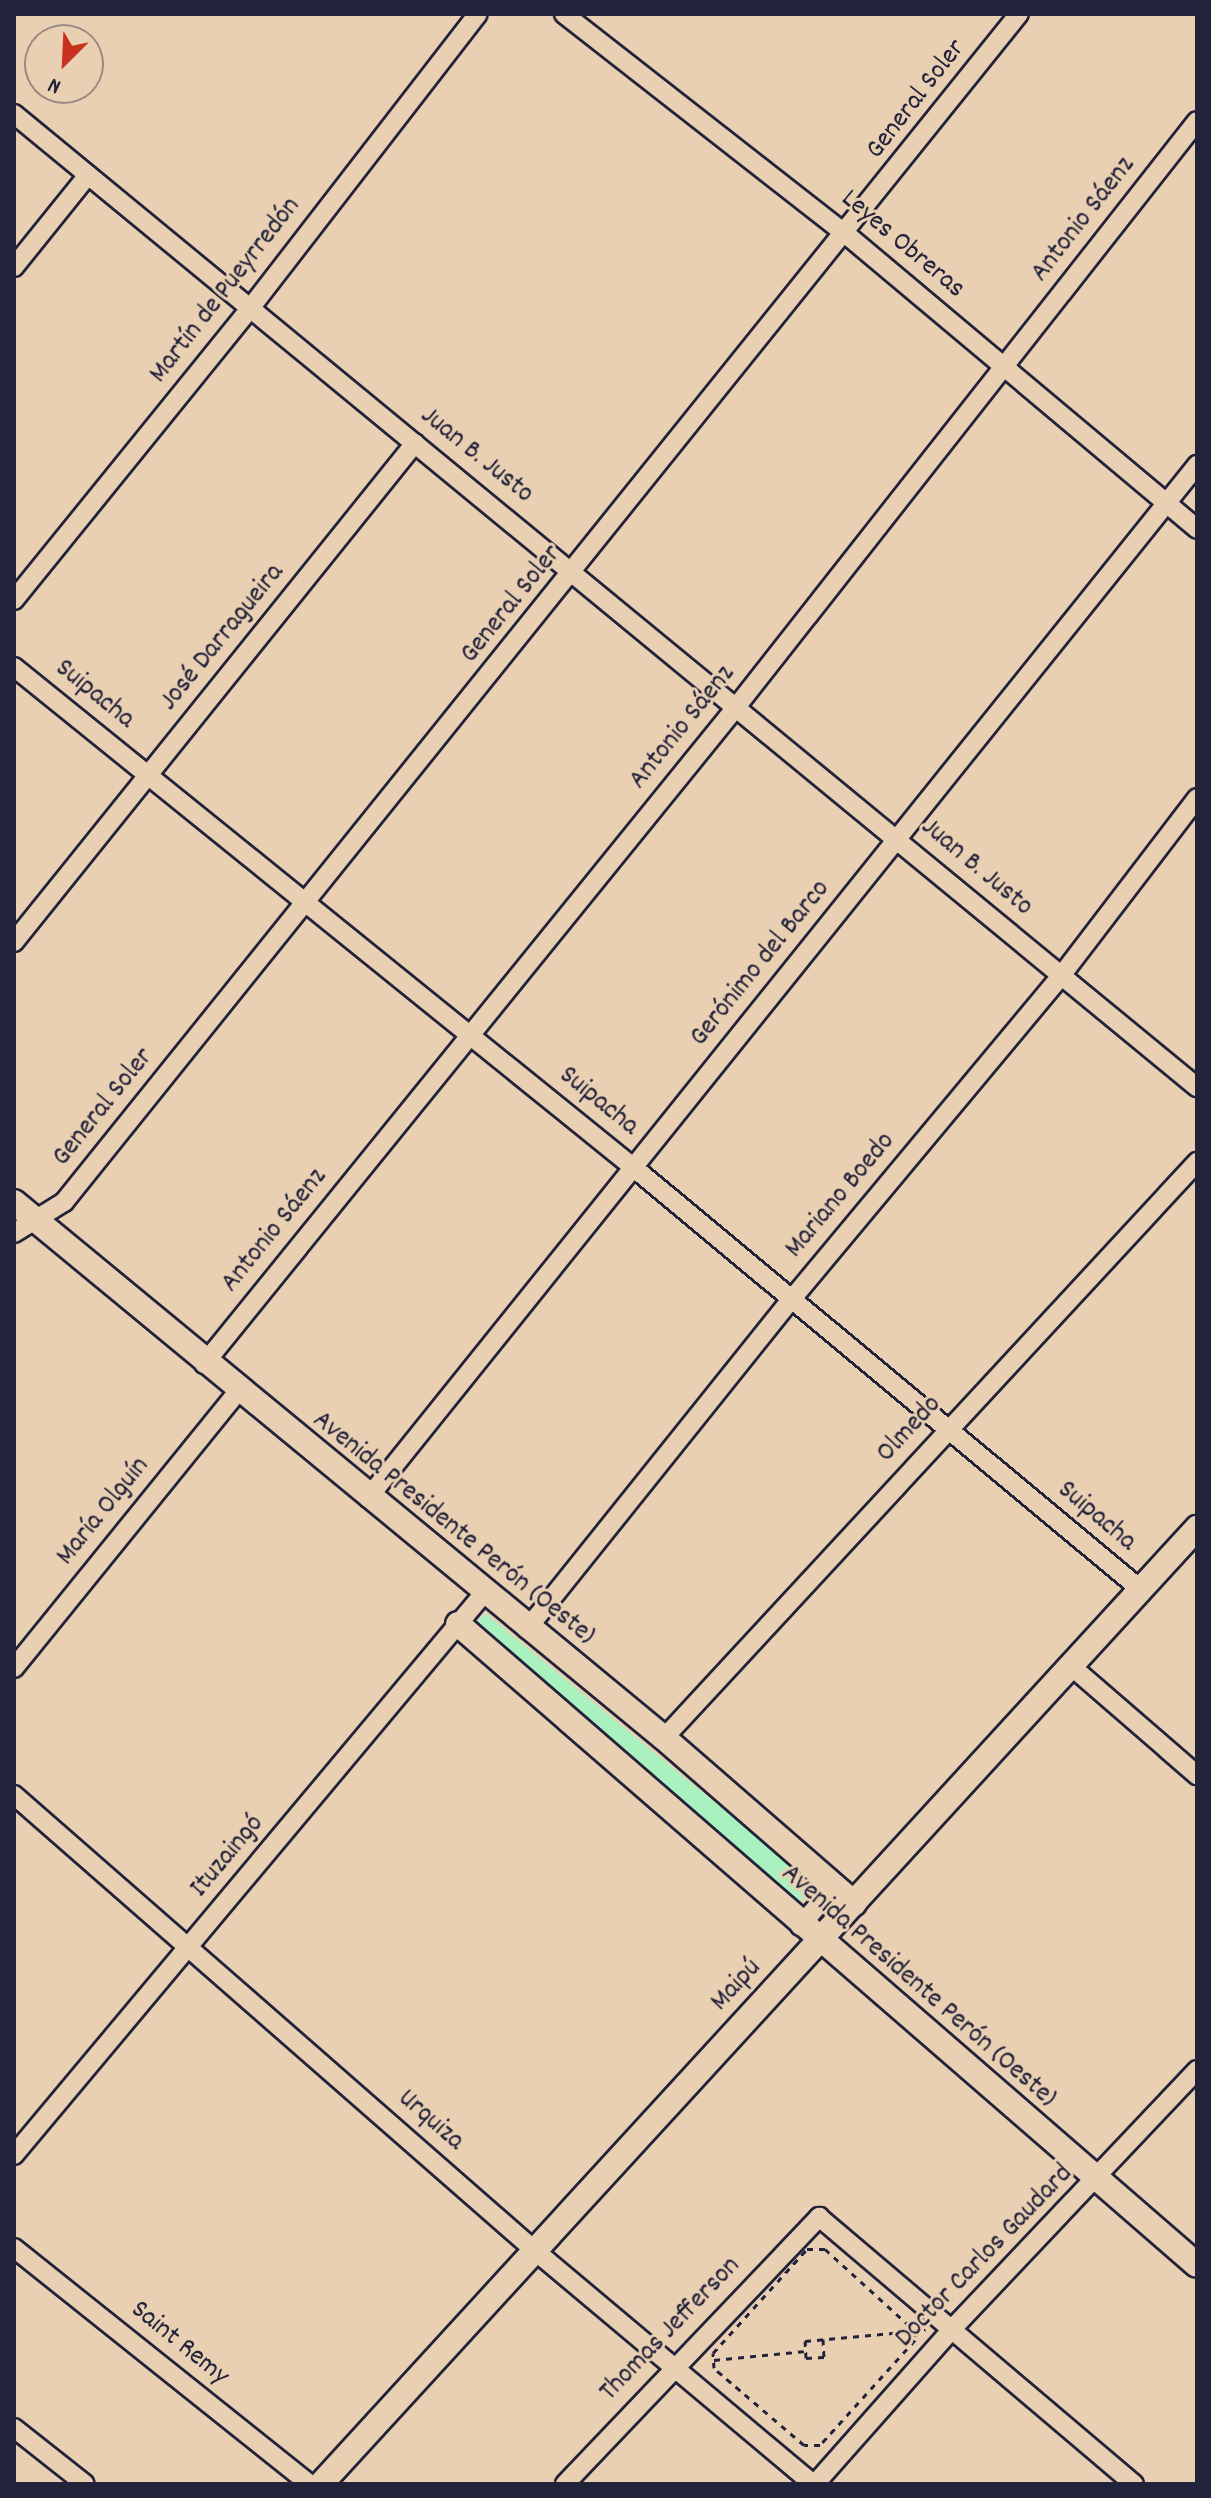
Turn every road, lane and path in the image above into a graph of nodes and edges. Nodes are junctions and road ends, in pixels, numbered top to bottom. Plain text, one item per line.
1 (478, 14) edge
2 (564, 14) edge
3 (1019, 14) edge
4 (14, 114) edge
5 (1197, 121) edge
6 (88, 175) junction
7 (847, 235) junction
8 (14, 267) edge
9 (252, 306) junction
10 (1004, 367) junction
11 (415, 443) junction
12 (1197, 465) edge
13 (1166, 504) junction
14 (1197, 529) edge
15 (574, 572) junction
16 (14, 600) edge
17 (14, 667) edge
18 (737, 706) junction
19 (148, 774) junction
20 (1197, 798) edge
21 (898, 839) junction
22 (307, 902) junction
23 (14, 942) edge
24 (1061, 976) junction
25 (469, 1034) junction
26 (1197, 1087) edge
27 (1197, 1162) edge
28 (633, 1167) junction
29 (14, 1202) edge
30 (36, 1219) junction
31 (14, 1233) edge
32 (791, 1300) junction
33 (204, 1364) junction
34 (238, 1391) junction
35 (948, 1429) junction
36 (368, 1498) junction
37 (1197, 1528) edge
38 (1140, 1589) junction
39 (484, 1593) junction
40 (458, 1624) junction
41 (527, 1629) junction
42 (1071, 1666) junction
43 (14, 1668) edge
44 (664, 1738) junction
45 (1197, 1775) edge
46 (14, 1795) edge
47 (834, 1887) junction
48 (854, 1903) junction
49 (800, 1926) junction
50 (819, 1942) junction
51 (190, 1947) junction
52 (1197, 2070) edge
53 (14, 2155) edge
54 (1096, 2180) junction
55 (14, 2248) edge
56 (533, 2249) junction
57 (1197, 2265) edge
58 (953, 2328) junction
59 (915, 2331) junction
60 (823, 2339) junction
61 (806, 2351) junction
62 (714, 2360) junction
63 (673, 2366) junction
64 (14, 2428) edge
65 (85, 2484) edge
66 (310, 2484) edge
67 (321, 2484) edge
68 (565, 2484) edge
69 (814, 2484) edge
70 (1134, 2484) edge

1 - 9 street, Martín de Pueyrredón
2 - 7 street, Leyes Obreras
3 - 7 street, General Soler
4 - 6 street, Juan B. Justo
5 - 10 street, Antonio Sáenz
6 - 8 street
6 - 9 street, Juan B. Justo
7 - 10 street, Leyes Obreras
7 - 15 street, General Soler
9 - 11 street, Juan B. Justo
9 - 16 street, Martín de Pueyrredón
10 - 13 street, Leyes Obreras
10 - 18 street, Antonio Sáenz
11 - 15 street, Juan B. Justo
11 - 19 street, José Darragueira
12 - 13 street, Gerónimo del Barco
13 - 14 street, Leyes Obreras
13 - 21 street, Gerónimo del Barco
15 - 18 street, Juan B. Justo
15 - 22 street, General Soler
17 - 19 street, Suipacha
18 - 21 street, Juan B. Justo
18 - 25 street, Antonio Sáenz
19 - 22 street, Suipacha
19 - 23 street, José Darragueira
20 - 24 street, Mariano Boedo
21 - 24 street, Juan B. Justo
21 - 28 street, Gerónimo del Barco
22 - 25 street, Suipacha
22 - 30 street, General Soler
24 - 26 street, Juan B. Justo
24 - 32 street, Mariano Boedo
25 - 28 street, Suipacha
25 - 33 street, Antonio Sáenz
27 - 35 street, Olmedo
28 - 32 street, Suipacha
28 - 36 street, Gerónimo del Barco
29 - 30 main road, Avenida Presidente Perón (Oeste)
30 - 31 street, General Soler
30 - 33 main road, Avenida Presidente Perón (Oeste)
32 - 35 street, Suipacha
32 - 41 street, Mariano Boedo
33 - 34 main road, Avenida Presidente Perón (Oeste)
34 - 36 main road, Avenida Presidente Perón (Oeste)
34 - 43 street, María Olguín
35 - 38 street, Suipacha
35 - 44 street, Olmedo
36 - 39 main road, Avenida Presidente Perón (Oeste)
37 - 38 main road, Maipú
38 - 42 main road, Maipú
39 - 40 street, Ituzaingó
39 - 41 main road, Avenida Presidente Perón (Oeste)
40 - 49 main road, Avenida Presidente Perón (Oeste)
40 - 51 street, Ituzaingó
41 - 44 main road, Avenida Presidente Perón (Oeste)
42 - 45 street
42 - 48 main road, Maipú
44 - 47 main road, Avenida Presidente Perón (Oeste)
46 - 51 street, Urquiza
47 - 48 main road, Avenida Presidente Perón (Oeste)
47 - 49 street
48 - 50 main road, Maipú
49 - 50 main road, Avenida Presidente Perón (Oeste)
50 - 54 main road, Avenida Presidente Perón (Oeste)
50 - 56 main road, Maipú
51 - 53 street, Ituzaingó
51 - 56 street, Urquiza
52 - 54 street, Doctor Carlos Gaudard
54 - 57 main road, Avenida Presidente Perón (Oeste)
54 - 58 street, Doctor Carlos Gaudard
55 - 66 street, Saint Remy
56 - 63 street, Urquiza
56 - 67 main road, Maipú
58 - 59 path
58 - 63 street, Thomas Jefferson
58 - 69 street, Doctor Carlos Gaudard
58 - 70 street
59 - 60 path
59 - 62 path
59 - 62 path
60 - 61 path
60 - 61 path
61 - 62 path
62 - 63 path
63 - 68 street, Thomas Jefferson
63 - 69 street, Urquiza
64 - 65 street

